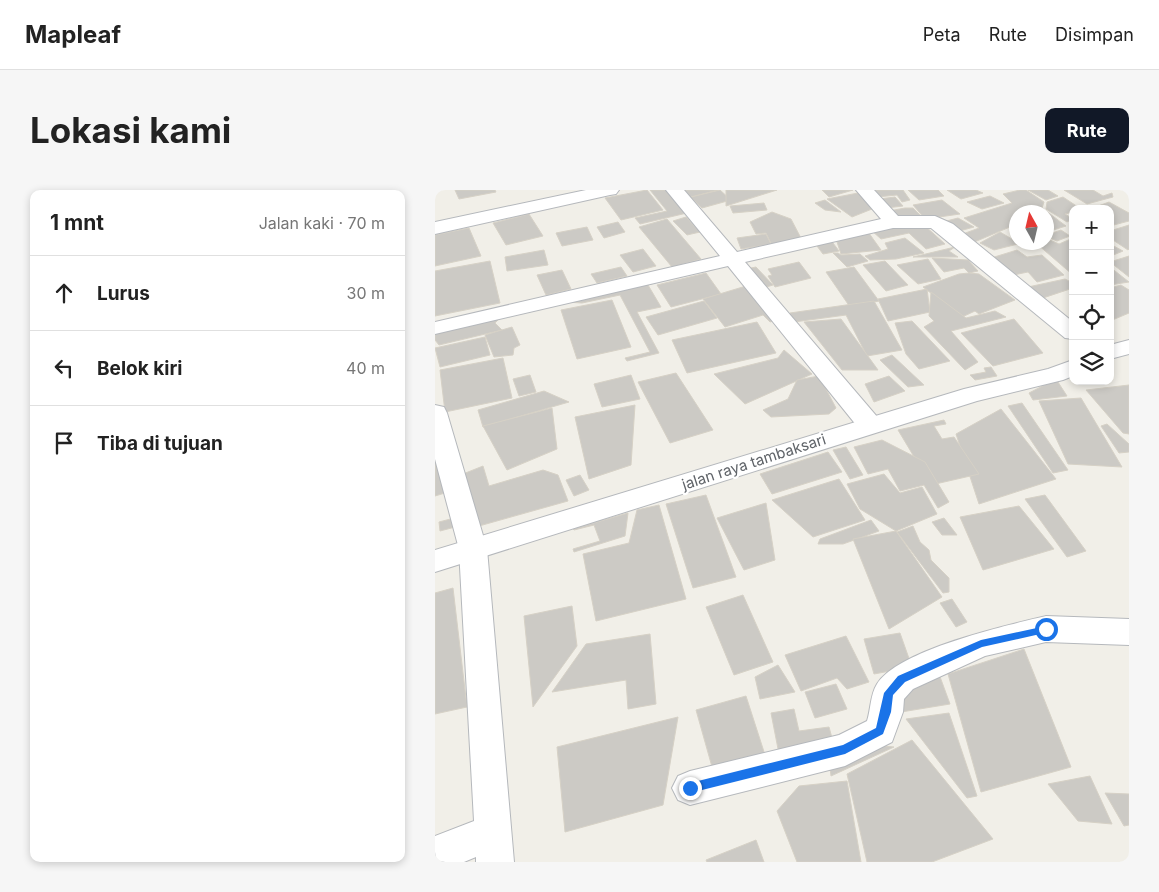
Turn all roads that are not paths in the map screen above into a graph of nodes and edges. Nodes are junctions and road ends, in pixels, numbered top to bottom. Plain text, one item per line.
1 (610, 190) edge
2 (675, 190) edge
3 (865, 190) edge
4 (893, 222) junction
5 (435, 228) edge
6 (732, 257) junction
7 (435, 328) edge
8 (1069, 330) edge
9 (1129, 347) edge
10 (1114, 351) edge
11 (1069, 369) edge
12 (435, 413) edge
13 (870, 425) junction
14 (473, 549) junction
15 (435, 561) edge
16 (1129, 632) edge
17 (690, 788) dead end
18 (494, 847) edge
19 (435, 856) edge

1 - 5 street
2 - 6 street
3 - 4 street
4 - 6 street
4 - 8 street
6 - 7 street
6 - 13 street
9 - 10 street
11 - 13 street, jalan raya tambaksari
12 - 14 street
13 - 14 street, jalan raya tambaksari
14 - 15 street, jalan raya tambaksari
14 - 18 street
16 - 17 street
18 - 19 street

